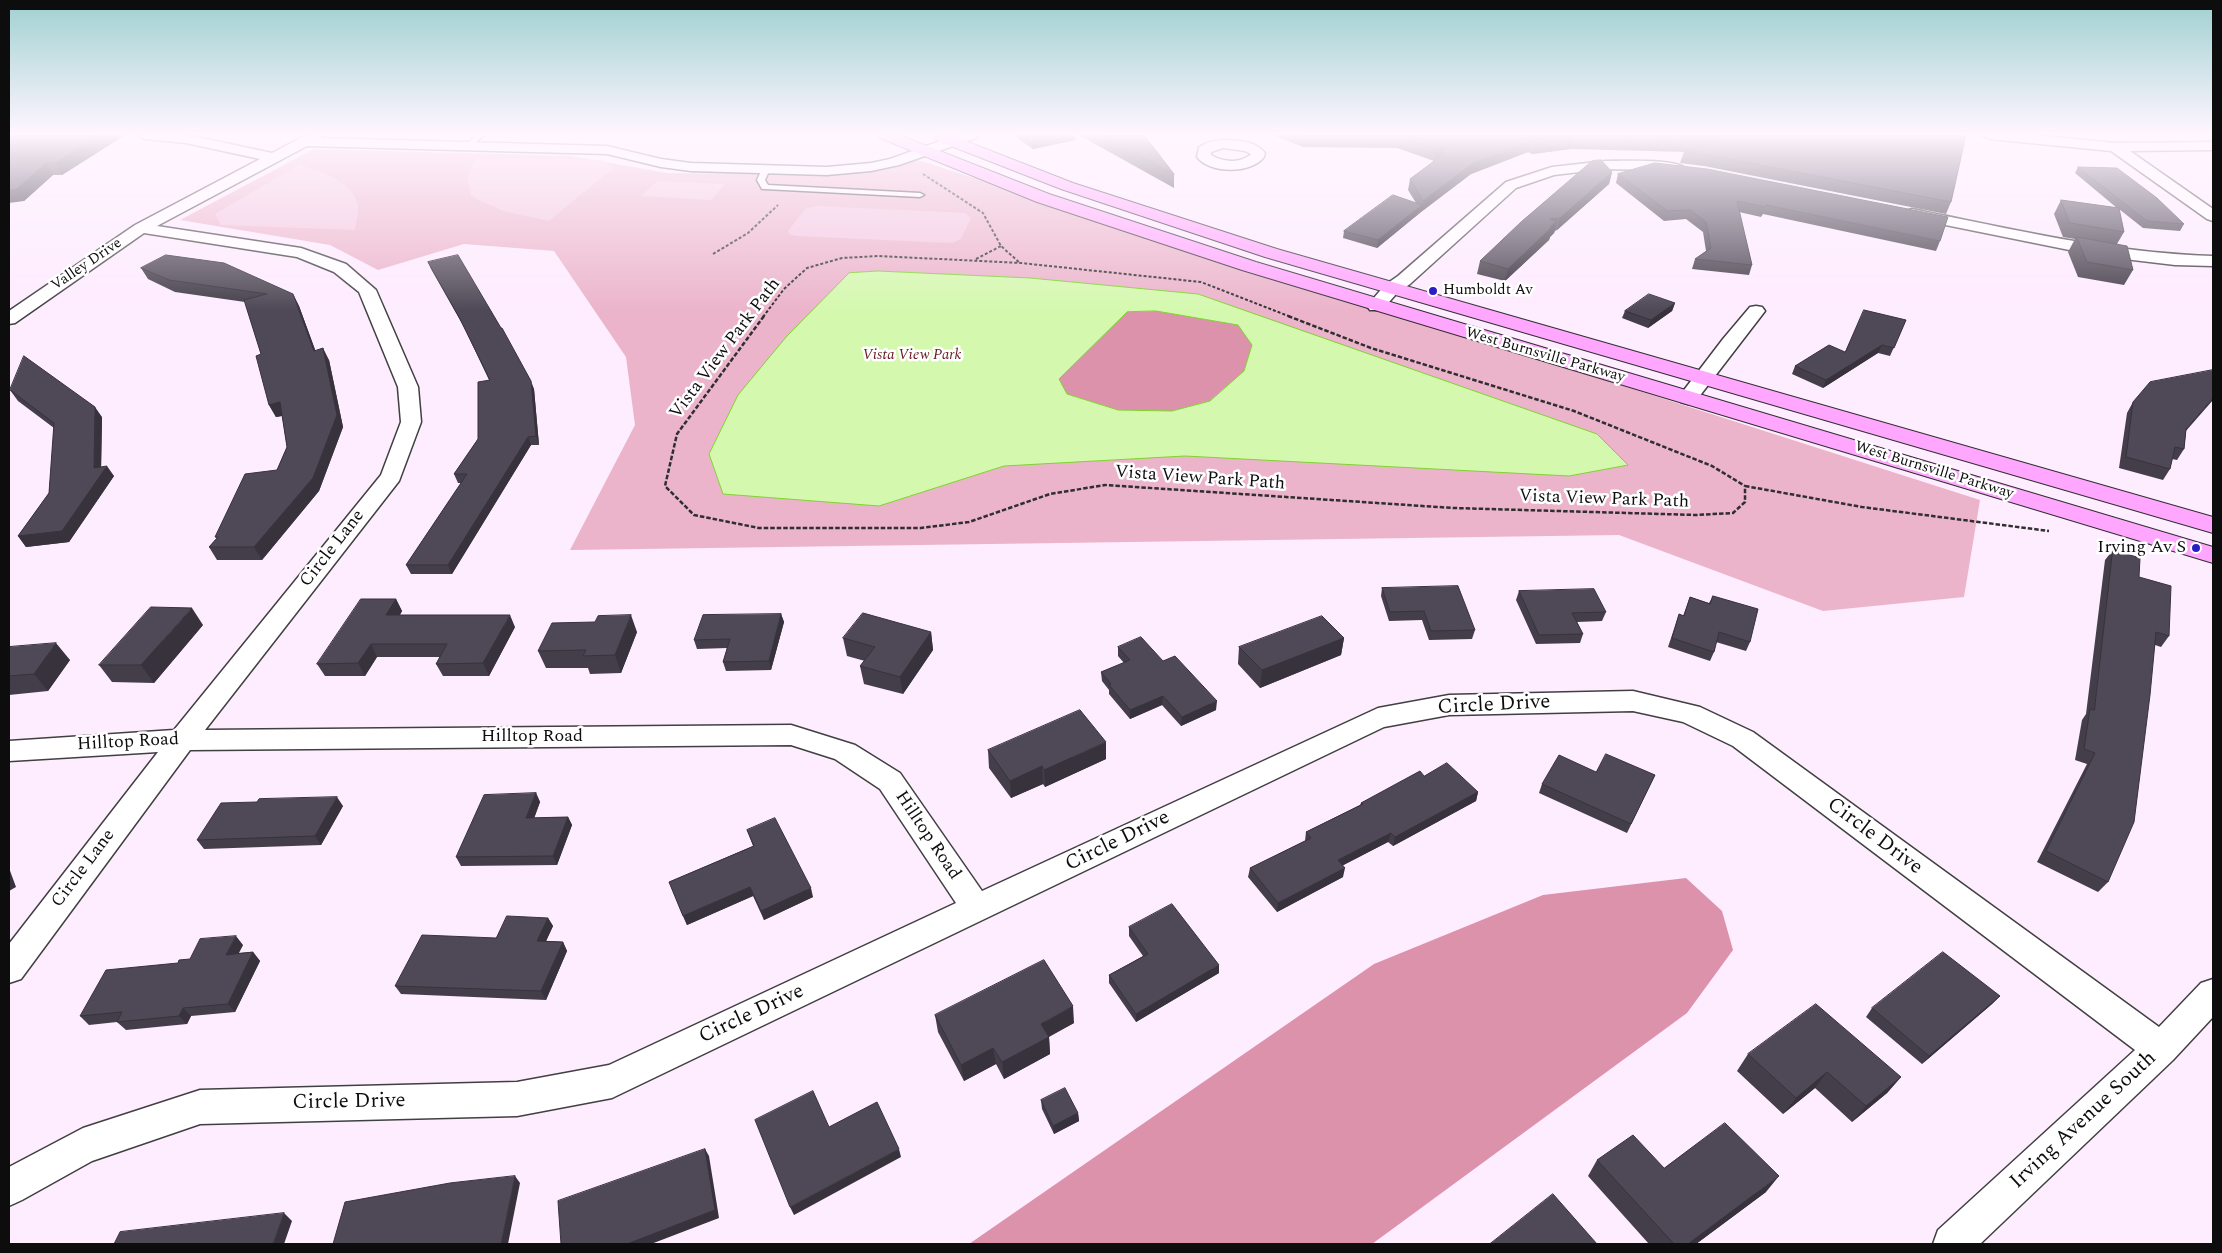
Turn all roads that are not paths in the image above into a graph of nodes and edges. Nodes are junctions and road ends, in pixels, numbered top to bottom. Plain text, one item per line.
1 (207, 193) edge
2 (887, 193) edge
3 (1032, 193) edge
4 (1089, 193) edge
5 (1501, 193) edge
6 (2181, 193) edge
7 (920, 195) dead end
8 (1897, 211) edge
9 (2213, 216) edge
10 (141, 228) junction
11 (2213, 261) edge
12 (1391, 289) junction
13 (1376, 306) junction
14 (1756, 311) dead end
15 (9, 319) edge
16 (1703, 378) junction
17 (1688, 398) junction
18 (2213, 525) edge
19 (2213, 555) edge
20 (182, 740) junction
21 (9, 751) edge
22 (978, 909) junction
23 (9, 969) edge
24 (2213, 994) edge
25 (2161, 1049) junction
26 (9, 1187) edge
27 (1952, 1244) edge

1 - 10 street, Valley Drive
2 - 7 lane
3 - 13 street, West Burnsville Parkway
4 - 12 street, West Burnsville Parkway
5 - 12 street
6 - 9 street
8 - 11 street
10 - 15 street, Valley Drive
10 - 20 street, Circle Lane
12 - 13 street
12 - 16 street, West Burnsville Parkway
13 - 17 street, West Burnsville Parkway
14 - 16 street
16 - 17 street
16 - 18 street, West Burnsville Parkway
17 - 19 street, West Burnsville Parkway
20 - 21 street, Hilltop Road
20 - 22 street, Hilltop Road
20 - 23 street, Circle Lane
22 - 25 street, Circle Drive
22 - 26 street, Circle Drive
24 - 25 street, Irving Avenue South
25 - 27 street, Irving Avenue South

